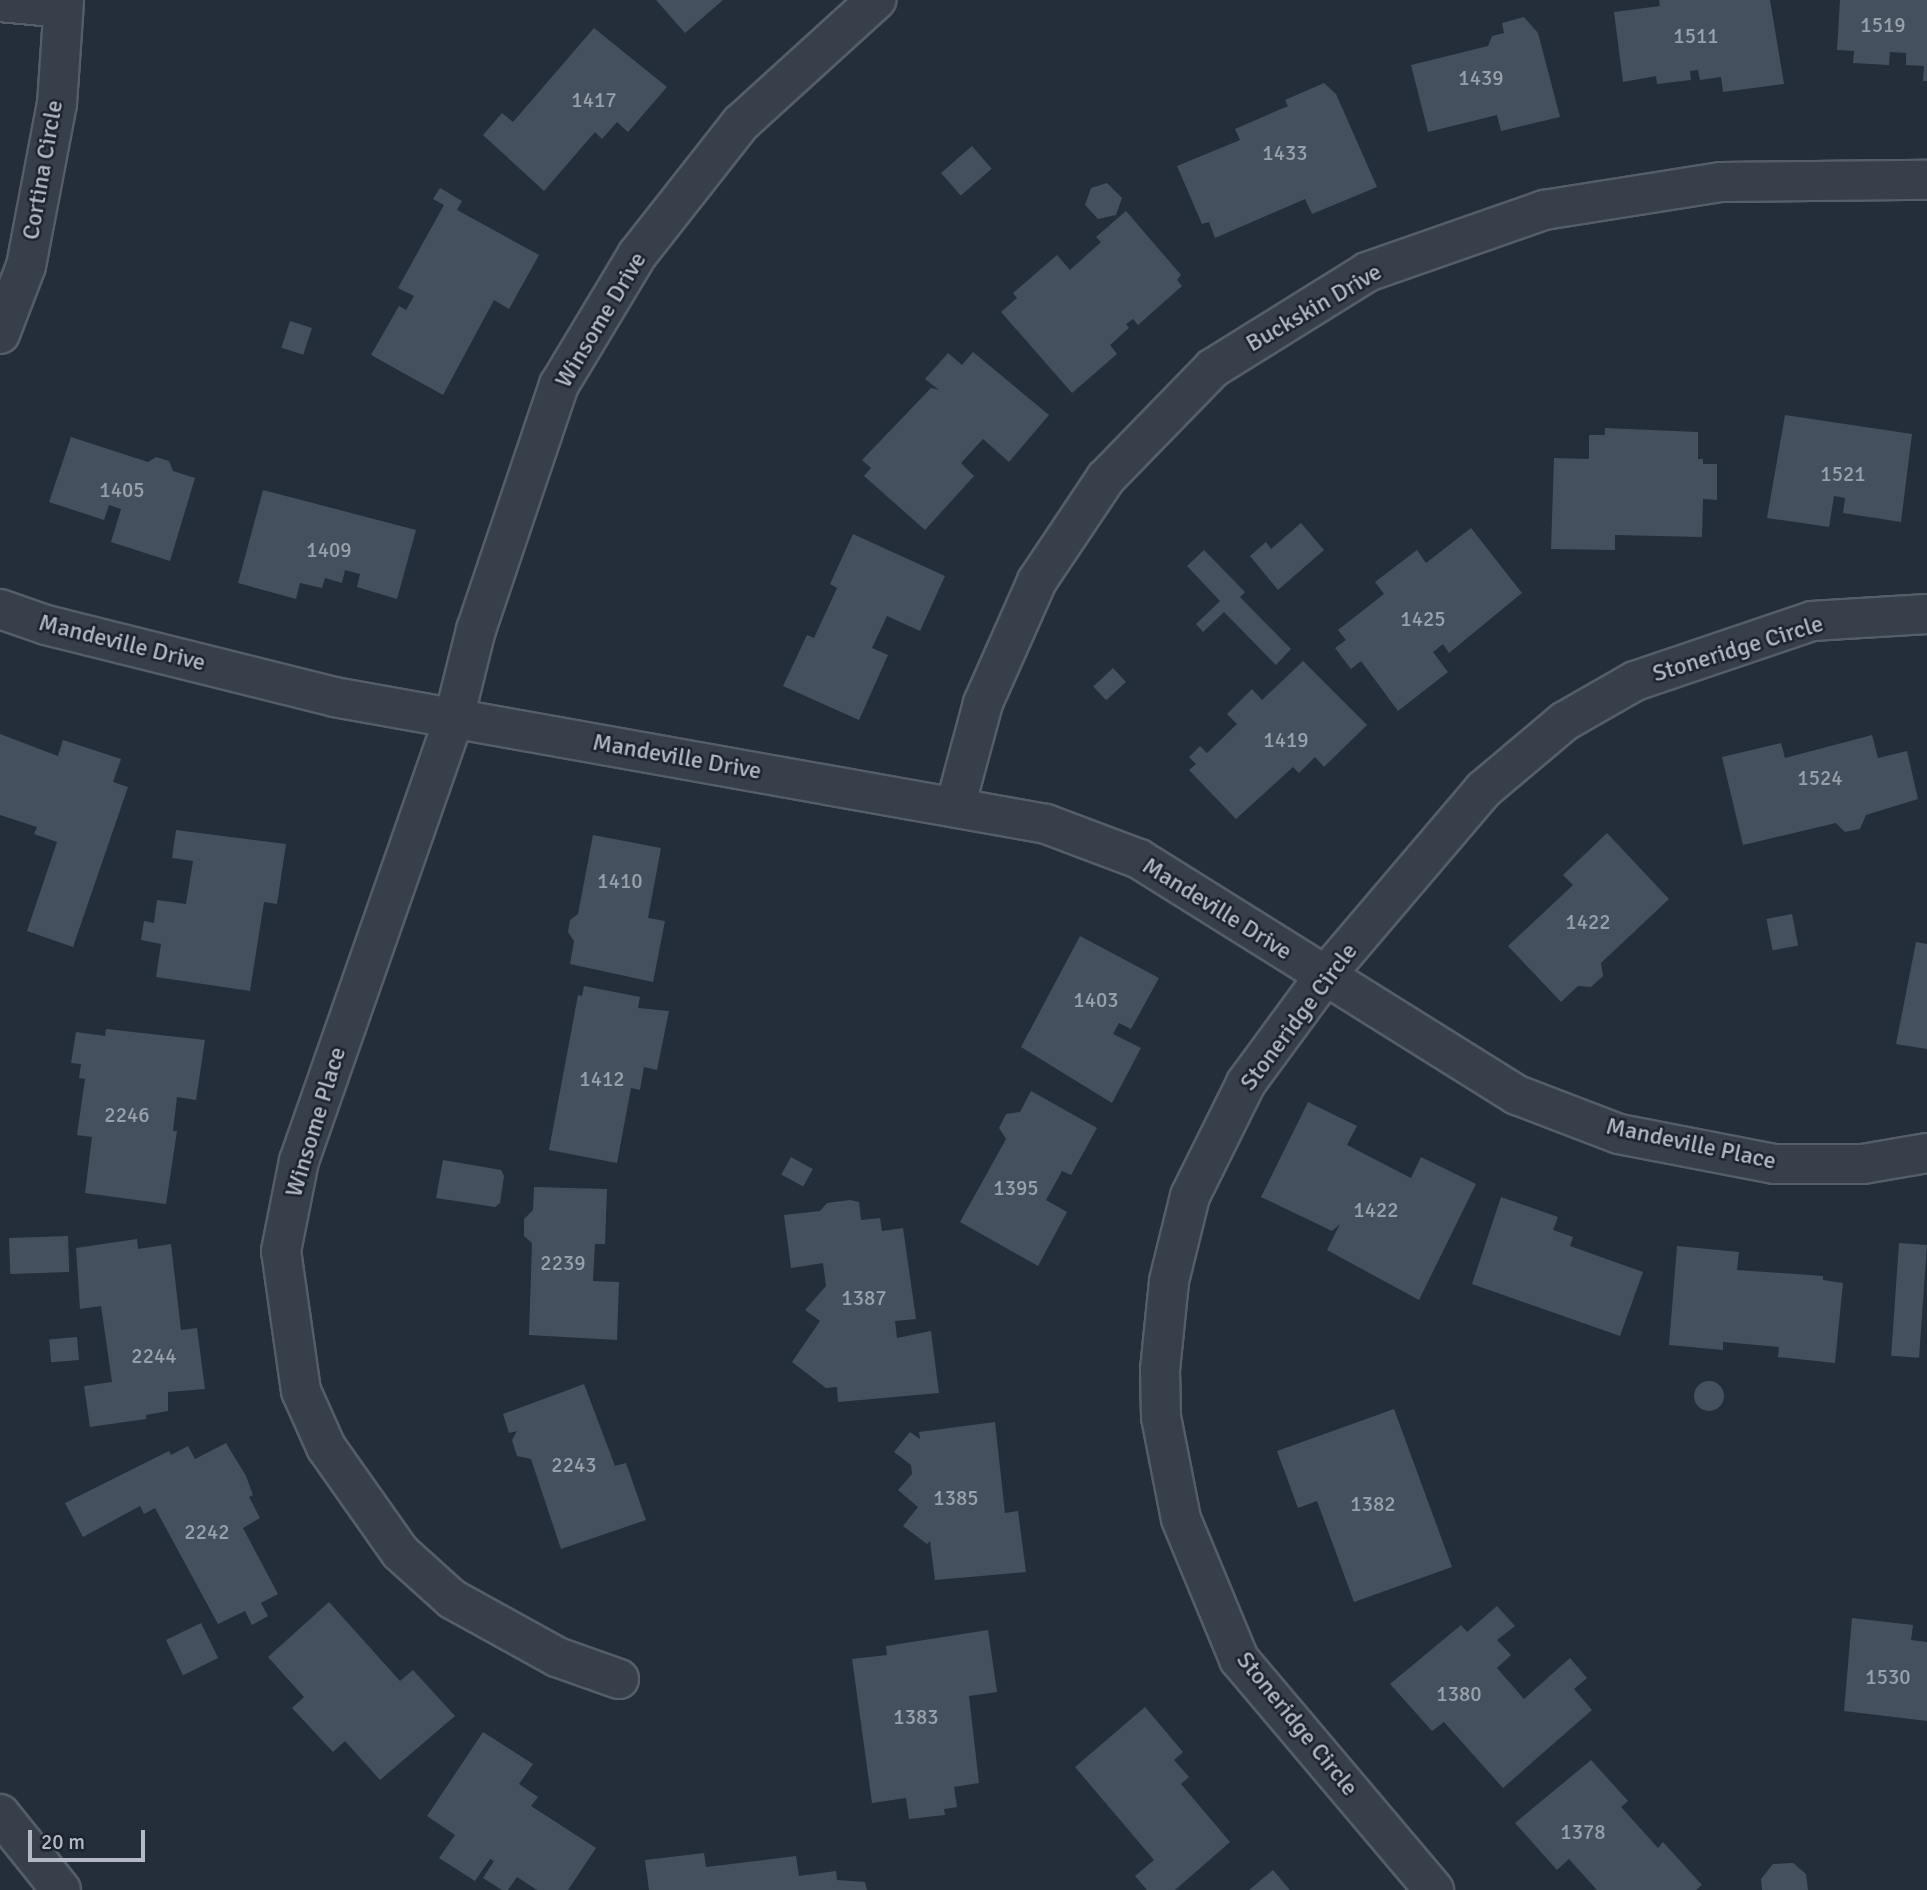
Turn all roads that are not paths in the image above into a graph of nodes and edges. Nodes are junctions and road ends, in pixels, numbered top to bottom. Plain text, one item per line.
1 (876, 0) edge
2 (0, 2) edge
3 (63, 4) edge
4 (1927, 180) edge
5 (0, 334) edge
6 (0, 609) edge
7 (1927, 614) edge
8 (454, 718) junction
9 (955, 807) junction
10 (1324, 977) junction
11 (1927, 1153) edge
12 (619, 1679) dead end
13 (0, 1814) edge
14 (61, 1890) edge
15 (1434, 1890) edge

1 - 8 street, Winsome Drive
2 - 3 street
3 - 5 street, Cortina Circle
4 - 9 street, Buckskin Drive
6 - 8 street, Mandeville Drive
7 - 10 street, Stoneridge Circle
8 - 9 street, Mandeville Drive
8 - 12 street, Winsome Place
9 - 10 street, Mandeville Drive
10 - 11 street, Mandeville Place
10 - 15 street, Stoneridge Circle
13 - 14 street

